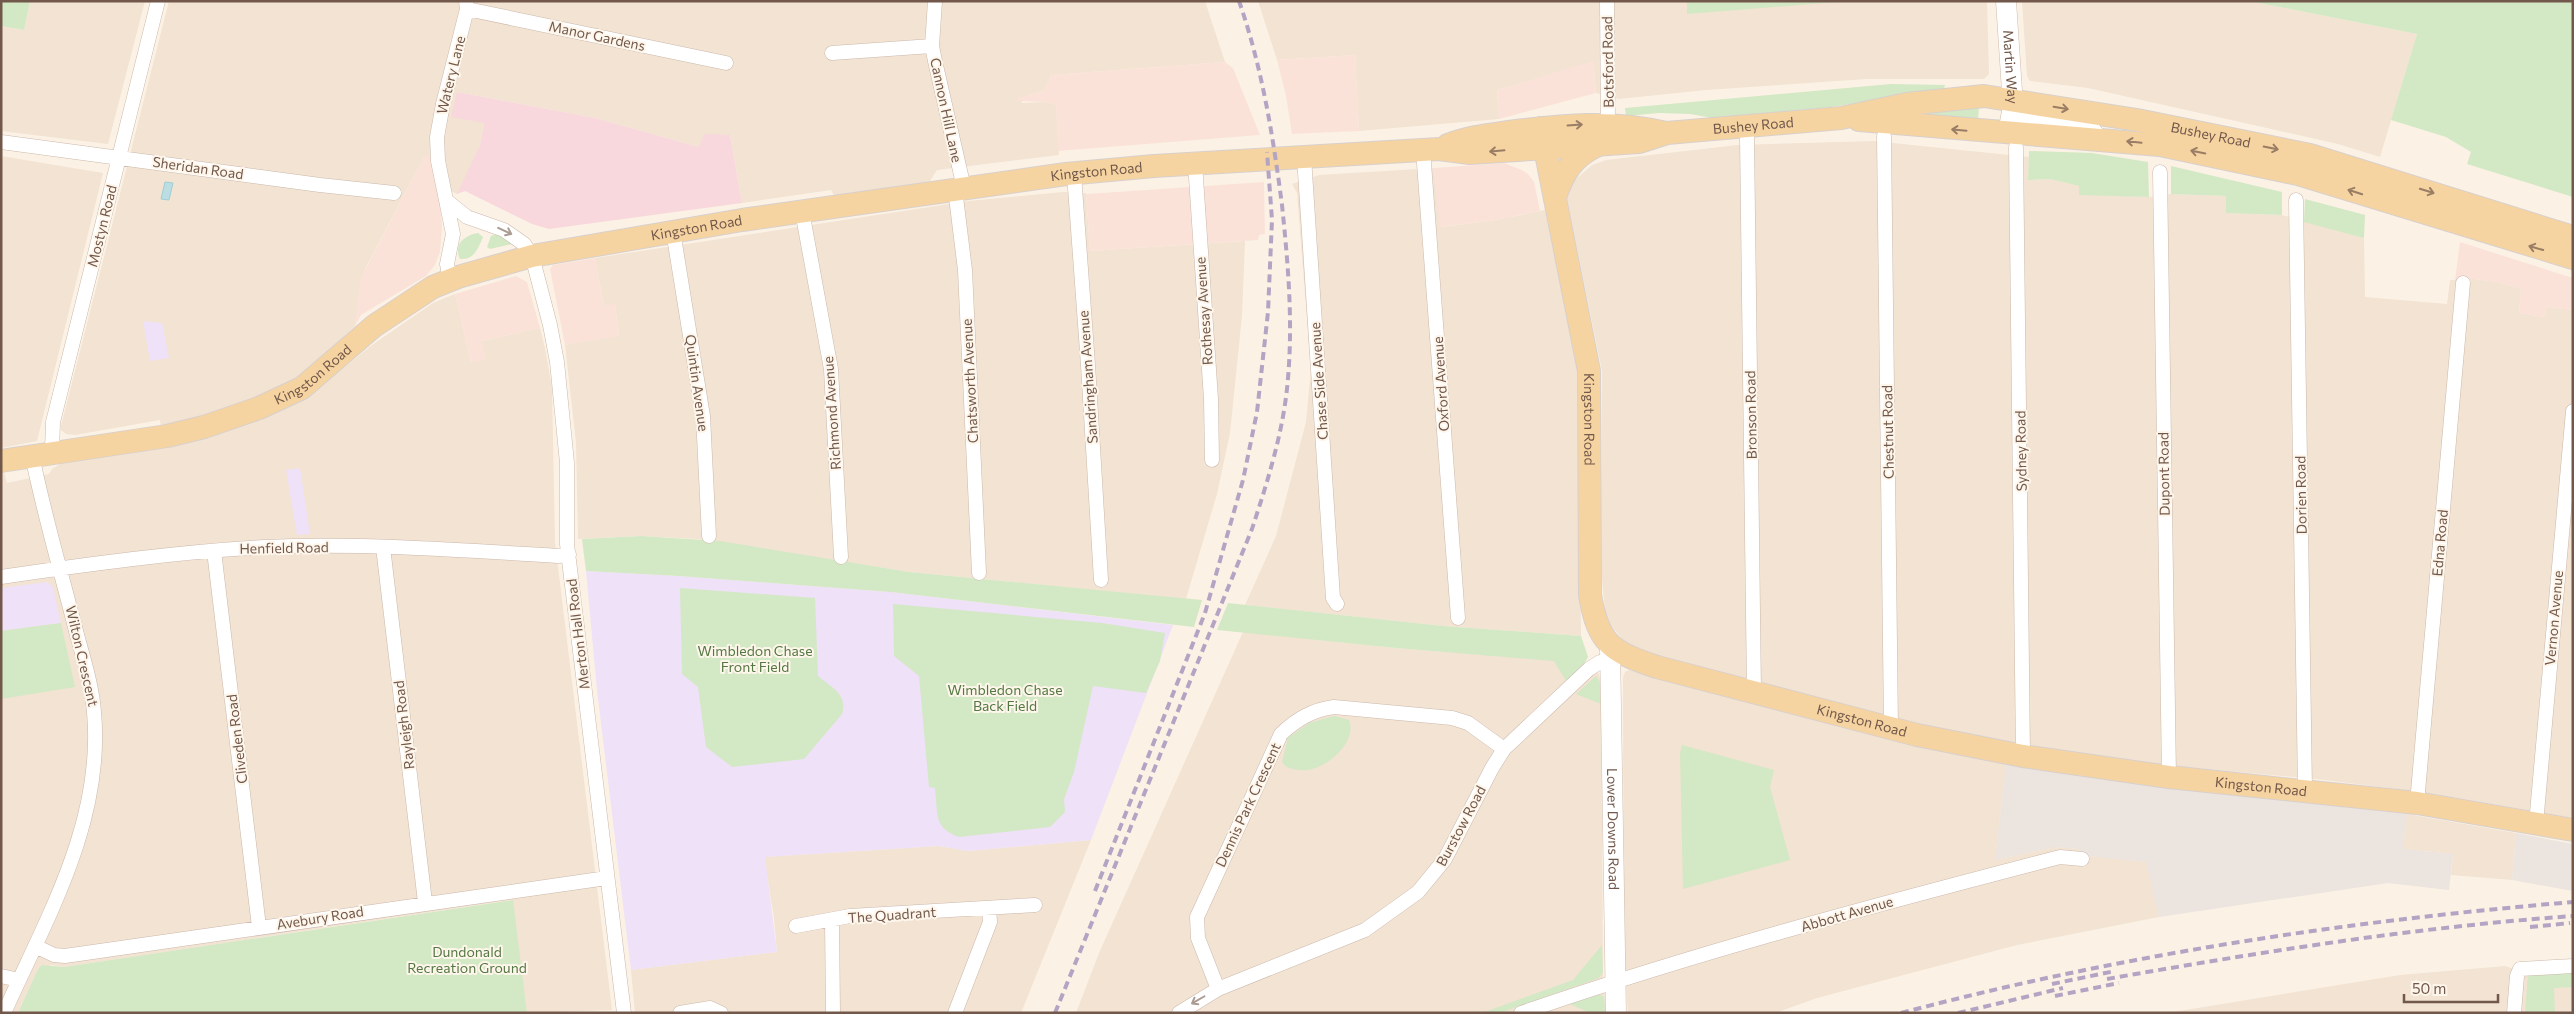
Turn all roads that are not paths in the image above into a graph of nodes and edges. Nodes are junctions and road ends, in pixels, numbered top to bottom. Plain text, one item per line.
1 (158, 1) edge
2 (935, 1) edge
3 (1607, 1) edge
4 (2006, 1) edge
5 (466, 5) edge
6 (932, 46) junction
7 (832, 53) dead end
8 (726, 63) dead end
9 (2013, 103) junction
10 (1841, 118) junction
11 (1608, 123) junction
12 (1667, 133) junction
13 (1884, 136) dead end
14 (1543, 137) junction
15 (1747, 137) dead end
16 (2012, 140) junction
17 (2108, 140) junction
18 (1, 142) edge
19 (1599, 145) junction
20 (1431, 149) junction
21 (119, 157) junction
22 (1304, 157) junction
23 (1195, 163) junction
24 (2160, 172) dead end
25 (1074, 174) junction
26 (960, 189) junction
27 (394, 193) dead end
28 (1555, 198) junction
29 (2296, 200) dead end
30 (447, 201) junction
31 (802, 211) junction
32 (476, 222) junction
33 (673, 231) junction
34 (453, 234) junction
35 (2573, 236) edge
36 (532, 256) junction
37 (2573, 258) edge
38 (450, 280) junction
39 (2463, 283) dead end
40 (2573, 411) edge
41 (42, 453) junction
42 (1, 460) edge
43 (1212, 460) dead end
44 (709, 536) dead end
45 (383, 547) junction
46 (214, 551) junction
47 (568, 555) junction
48 (841, 557) dead end
49 (61, 568) junction
50 (979, 573) dead end
51 (1, 576) edge
52 (1101, 580) dead end
53 (1337, 604) dead end
54 (1458, 618) dead end
55 (1610, 653) junction
56 (1754, 693) junction
57 (1891, 729) junction
58 (1504, 749) junction
59 (2023, 756) junction
60 (2169, 777) junction
61 (2305, 790) junction
62 (2417, 803) junction
63 (2536, 824) junction
64 (2573, 830) edge
65 (2082, 859) dead end
66 (607, 878) junction
67 (425, 902) junction
68 (1035, 905) dead end
69 (989, 908) junction
70 (832, 920) junction
71 (796, 926) dead end
72 (259, 927) junction
73 (35, 946) junction
74 (2573, 966) edge
75 (1, 976) edge
76 (19, 980) junction
77 (1614, 980) junction
78 (1218, 989) junction
79 (4, 1013) edge
80 (624, 1013) edge
81 (680, 1013) edge
82 (721, 1013) edge
83 (833, 1013) edge
84 (955, 1013) edge
85 (1179, 1013) edge
86 (1521, 1013) edge
87 (1616, 1013) edge
88 (2514, 1013) edge

1 - 21 street, Mostyn Road
2 - 6 street, Cannon Hill Lane
3 - 11 street, Botsford Road
4 - 9 street, Martin Way
5 - 8 street, Manor Gardens
5 - 30 street, Watery Lane
6 - 7 street
6 - 26 street, Cannon Hill Lane
9 - 10 main road, Bushey Road
9 - 16 street, Martin Way
9 - 17 street, Bushey Road
9 -> 35 main road, Bushey Road
10 - 12 main road, Bushey Road
16 -> 10 main road, Bushey Road
11 - 12 main road, Bushey Road
14 -> 11 main road, Bushey Road
12 - 19 main road, Bushey Road
13 - 57 street, Chestnut Road
14 - 19 main road, Bushey Road
14 - 20 main road, Kingston Road
14 - 28 main road, Kingston Road
15 - 56 street, Bronson Road
16 - 17 main road, Bushey Road
16 - 59 street, Sydney Road
37 -> 17 main road, Bushey Road
18 - 21 street, Sheridan Road
19 - 28 main road, Kingston Road
20 - 22 main road, Kingston Road
20 - 54 street, Oxford Avenue
21 - 27 street, Sheridan Road
21 - 41 street, Mostyn Road
22 - 23 main road, Kingston Road
22 - 53 street, Chase Side Avenue
23 - 25 main road, Kingston Road
23 - 43 street, Rothesay Avenue
24 - 60 street, Dupont Road
25 - 26 main road, Kingston Road
25 - 52 street, Sandringham Avenue
26 - 31 main road, Kingston Road
26 - 50 street, Chatsworth Avenue
28 - 55 main road, Kingston Road
29 - 61 street, Dorien Road
30 - 32 street
30 - 34 street, Watery Lane
31 - 33 main road, Kingston Road
31 - 48 street, Richmond Avenue
32 - 34 street
32 -> 36 street
33 - 36 main road, Kingston Road
33 - 44 street, Quintin Avenue
34 - 38 street
36 - 38 main road, Kingston Road
36 - 47 street, Merton Hall Road
38 - 41 main road, Kingston Road
39 - 62 street, Edna Road
40 - 63 street, Vernon Avenue
41 - 42 main road, Kingston Road
41 - 49 street, Wilton Crescent
45 - 46 street, Henfield Road
45 - 47 street, Henfield Road
45 - 67 street, Rayleigh Road
46 - 49 street, Henfield Road
46 - 72 street, Cliveden Road
47 - 66 street, Merton Hall Road
49 - 51 street, Henfield Road
49 - 73 street, Wilton Crescent
55 - 56 main road, Kingston Road
55 - 58 street, Burstow Road
55 - 77 street, Lower Downs Road
56 - 57 main road, Kingston Road
57 - 59 main road, Kingston Road
58 - 78 street, Burstow Road
58 - 78 street, Dennis Park Crescent
59 - 60 main road, Kingston Road
60 - 61 main road, Kingston Road
61 - 62 main road, Kingston Road
62 - 63 main road, Kingston Road
63 - 64 main road, Kingston Road
65 - 77 street, Abbott Avenue
66 - 67 street, Avebury Road
66 - 80 street, Merton Hall Road
67 - 72 street, Avebury Road
68 - 69 street, The Quadrant
69 - 70 street, The Quadrant
69 - 84 street
70 - 71 street, The Quadrant
70 - 83 street
72 - 73 street, Avebury Road
73 - 76 street, Wilton Crescent
74 - 88 street
75 - 76 street
76 - 79 street, Wilton Crescent
77 - 86 street, Abbott Avenue
77 - 87 street, Lower Downs Road
78 -> 85 street, Burstow Road
81 - 82 street

